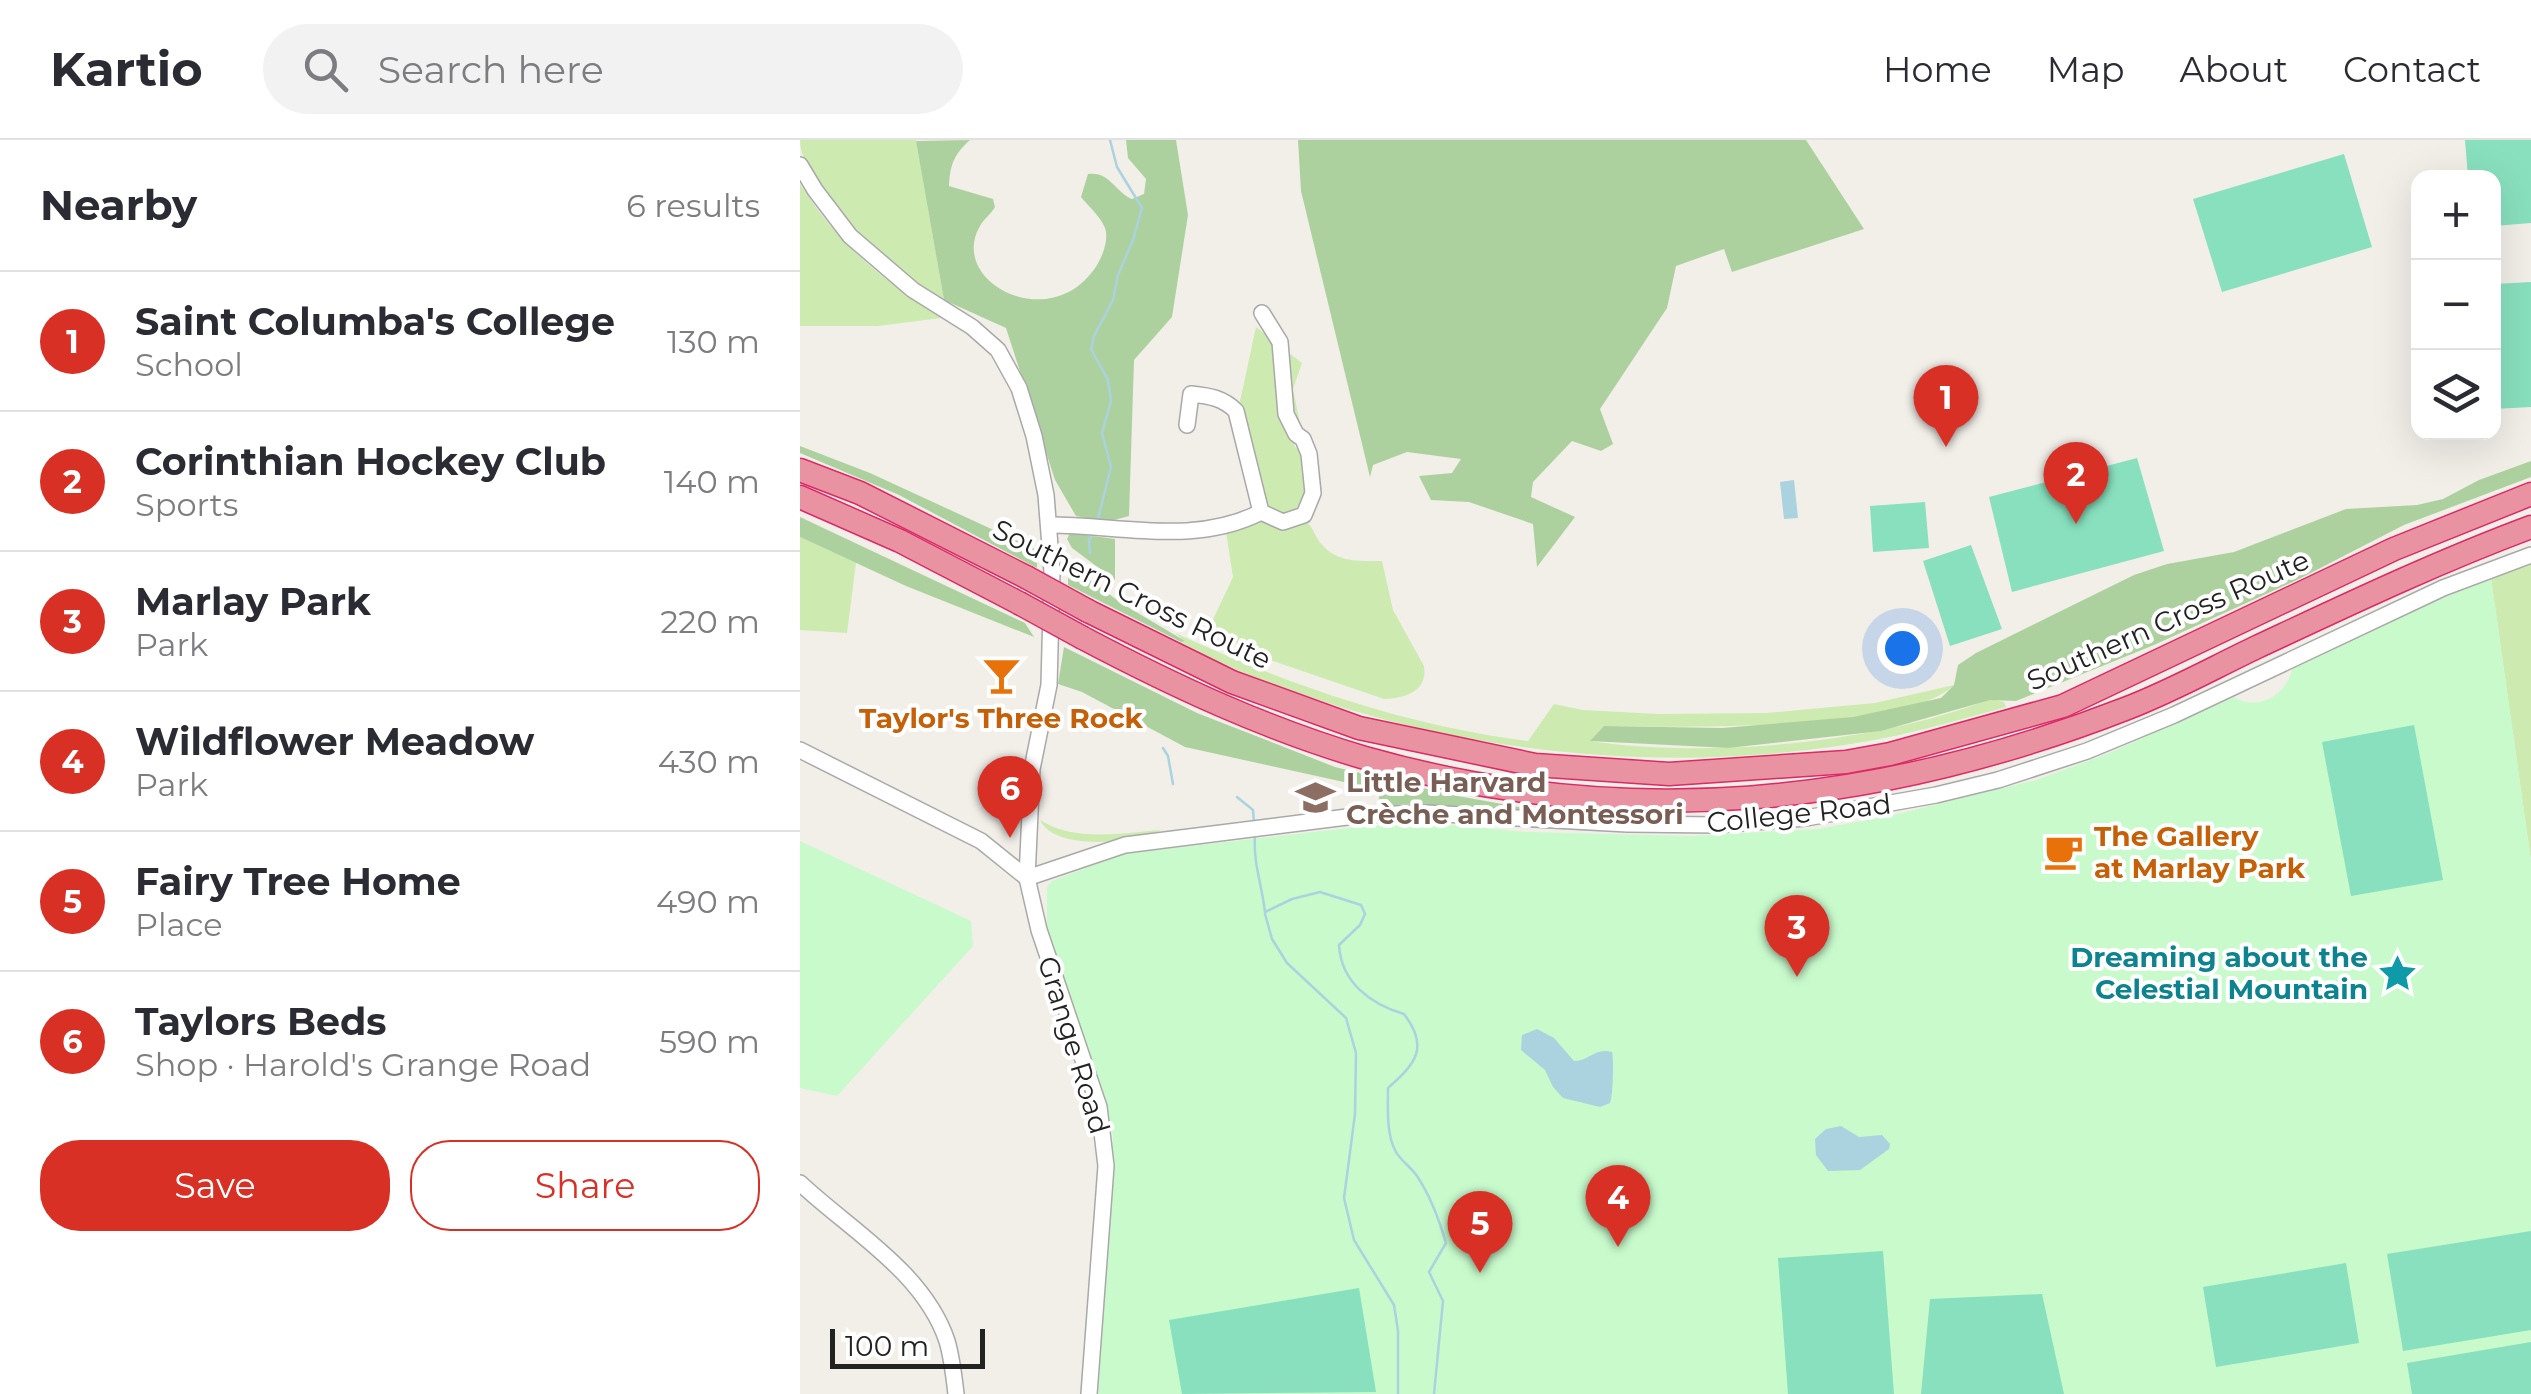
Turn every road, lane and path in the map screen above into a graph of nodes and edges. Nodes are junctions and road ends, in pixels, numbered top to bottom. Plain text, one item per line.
1 (800, 165) edge
2 (1262, 313) dead end
3 (1187, 425) dead end
4 (800, 470) edge
5 (2531, 494) edge
6 (800, 497) edge
7 (1262, 512) junction
8 (1050, 525) junction
9 (2531, 527) edge
10 (2531, 555) edge
11 (800, 750) edge
12 (1026, 878) junction
13 (800, 1184) edge
14 (956, 1394) edge
15 (1089, 1394) edge

1 - 8 street, Grange Road
2 - 7 street
3 - 7 street
4 - 5 highway, Southern Cross Route, bridge
6 - 9 highway, Southern Cross Route, bridge
7 - 8 street
8 - 12 street, Grange Road
10 - 12 street, College Road
11 - 12 street
12 - 15 street, Grange Road
13 - 14 street

